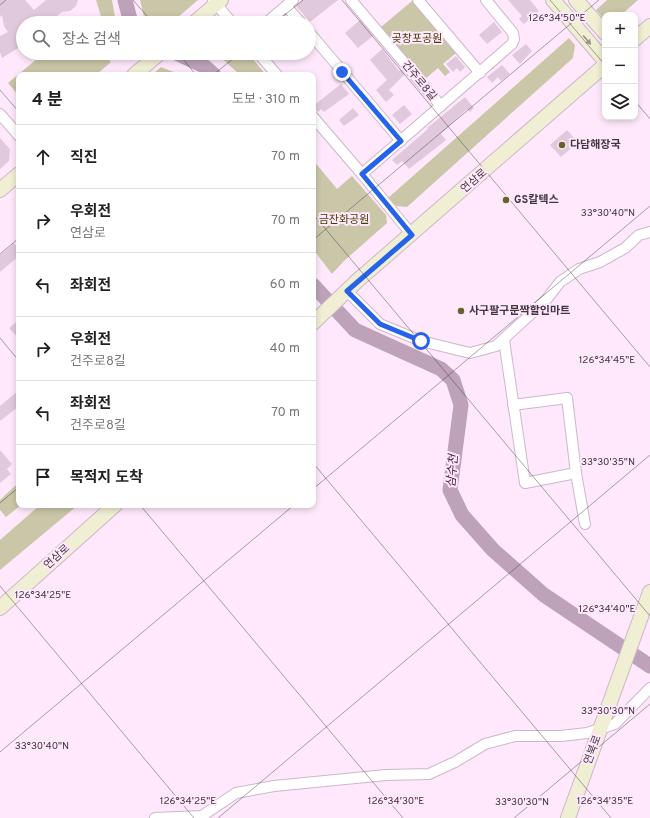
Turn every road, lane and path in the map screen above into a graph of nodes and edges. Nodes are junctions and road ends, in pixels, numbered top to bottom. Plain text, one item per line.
1 (351, 0) edge
2 (418, 0) edge
3 (486, 0) edge
4 (553, 0) edge
5 (576, 0) edge
6 (217, 1) edge
7 (290, 3) edge
8 (201, 16) edge
9 (227, 16) edge
10 (274, 16) edge
11 (297, 16) edge
12 (650, 26) edge
13 (602, 30) edge
14 (638, 36) edge
15 (316, 40) edge
16 (602, 57) edge
17 (152, 60) edge
18 (264, 60) edge
19 (602, 68) edge
20 (138, 72) edge
21 (274, 72) edge
22 (480, 73) junction
23 (441, 106) junction
24 (0, 114) edge
25 (316, 120) edge
26 (16, 133) edge
27 (401, 141) junction
28 (362, 174) junction
29 (16, 177) edge
30 (0, 190) edge
31 (650, 232) edge
32 (412, 235) junction
33 (345, 293) junction
34 (316, 320) edge
35 (504, 340) junction
36 (513, 405) junction
37 (576, 473) junction
38 (112, 508) edge
39 (585, 524) dead end
40 (650, 592) edge
41 (0, 608) edge
42 (650, 688) edge
43 (600, 729) junction
44 (154, 818) edge
45 (568, 818) edge

1 - 23 street, 건주로8길
2 - 22 street
3 - 22 street, 건주로8길
4 -> 16 main road
5 - 13 main road
6 - 8 main road
6 - 9 street
7 - 10 street
7 - 11 street
12 - 14 main road
15 - 27 street
17 - 20 main road
18 - 21 street
19 - 32 main road, 연삼로
22 - 23 street, 건주로8길
23 - 27 street, 건주로8길
24 - 26 street
25 - 28 street
27 - 28 street, 건주로8길
28 - 32 street
29 - 30 main road
31 - 35 street
32 - 33 main road, 연삼로
33 - 34 main road, 연삼로
33 - 35 street
35 - 36 street
36 - 37 street
36 - 37 street
37 - 39 street
38 - 41 main road, 연삼로
40 - 43 main road, 연북로
42 - 43 street
43 - 44 street
43 - 45 main road, 연북로

